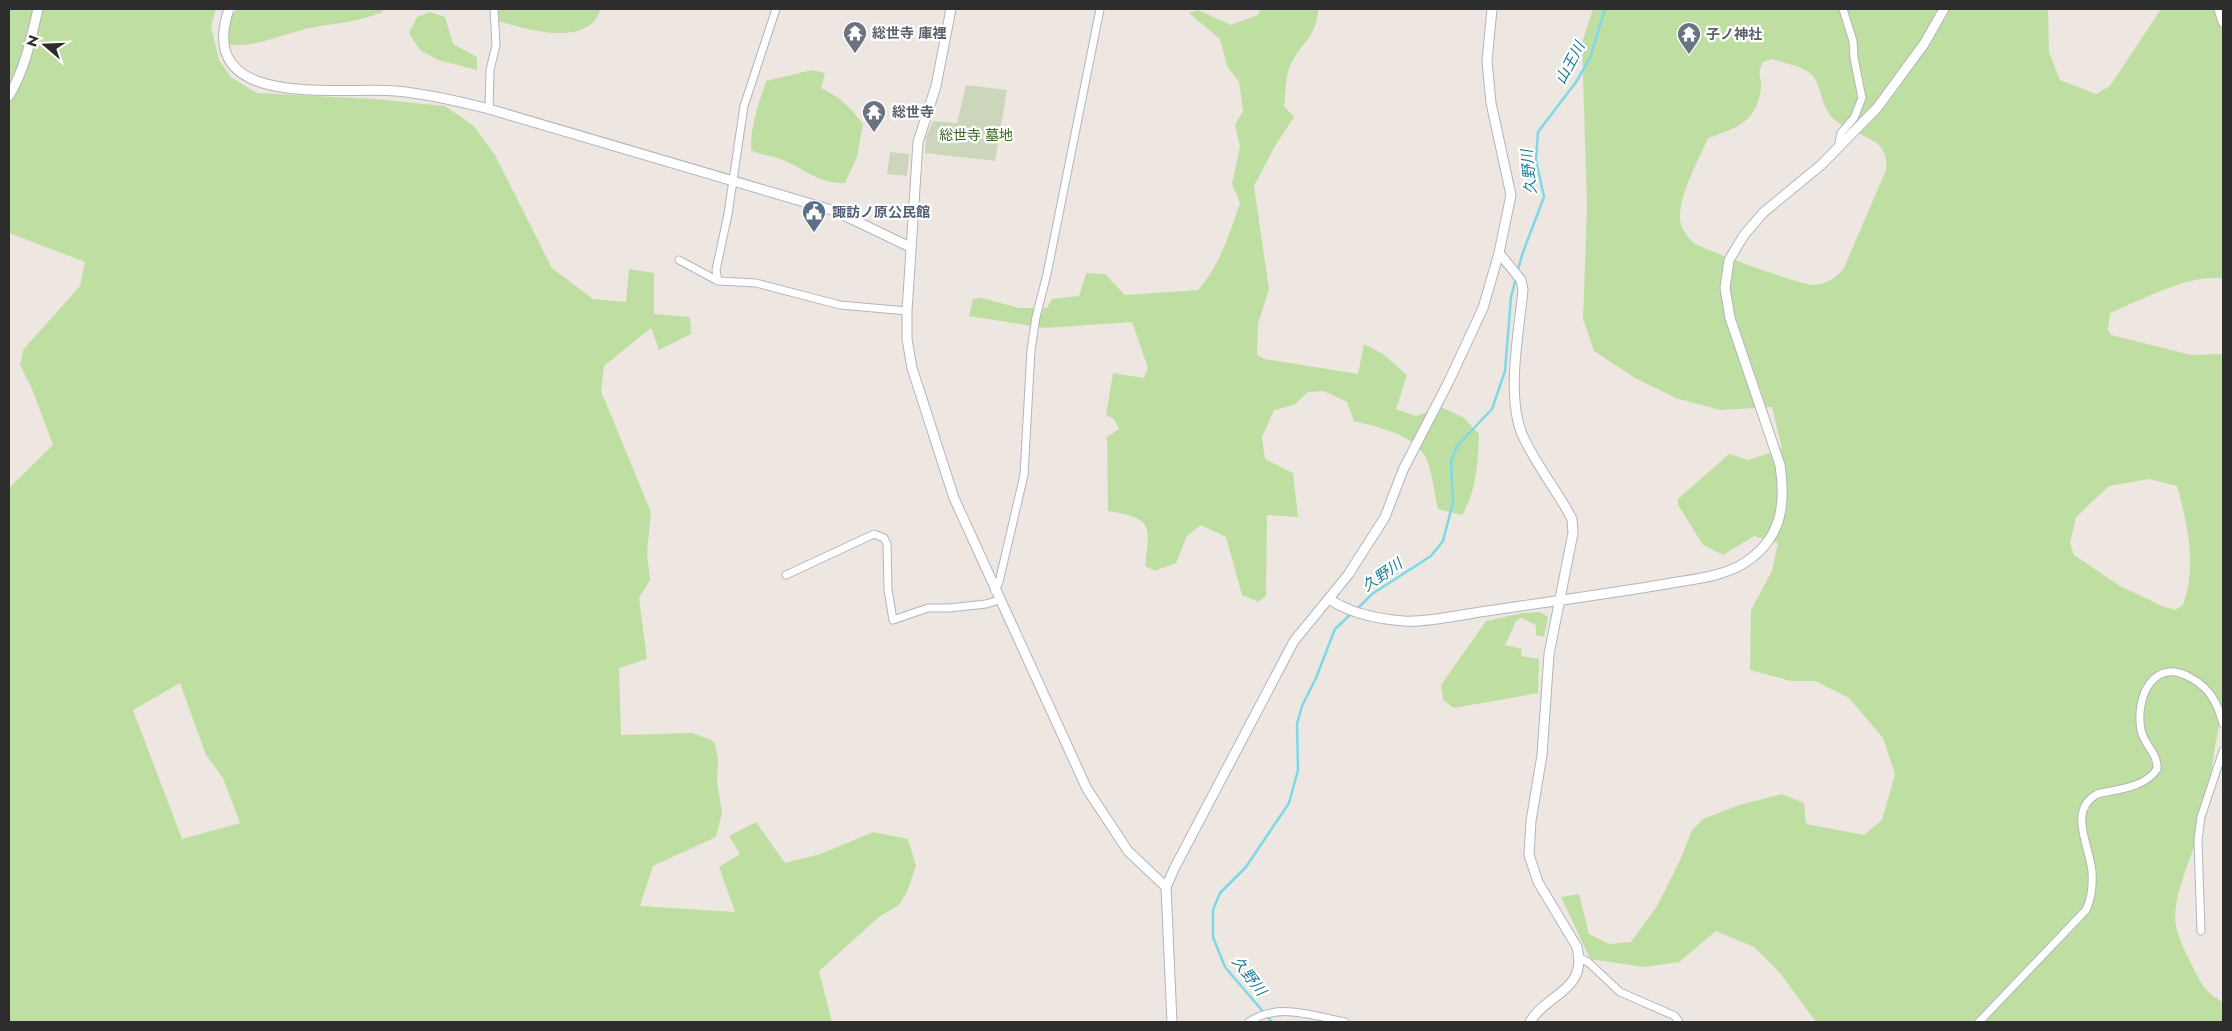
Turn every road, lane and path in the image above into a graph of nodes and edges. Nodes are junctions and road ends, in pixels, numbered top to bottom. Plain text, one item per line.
1 (38, 9) edge
2 (229, 9) edge
3 (494, 9) edge
4 (776, 9) edge
5 (951, 9) edge
6 (1100, 9) edge
7 (1492, 9) edge
8 (1843, 9) edge
9 (1944, 9) edge
10 (2219, 9) edge
11 (2223, 22) edge
12 (9, 96) edge
13 (489, 109) junction
14 (1838, 148) junction
15 (732, 179) junction
16 (910, 247) junction
17 (1500, 253) junction
18 (679, 260) dead end
19 (718, 281) junction
20 (906, 311) junction
21 (786, 575) dead end
22 (995, 590) junction
23 (1329, 599) junction
24 (1000, 600) junction
25 (1561, 601) junction
26 (2223, 724) edge
27 (2223, 751) edge
28 (1166, 887) junction
29 (2201, 931) dead end
30 (1580, 958) junction
31 (1251, 1021) edge
32 (1172, 1022) edge
33 (1345, 1022) edge
34 (1530, 1022) edge
35 (1679, 1022) edge
36 (1979, 1022) edge

1 - 12 street
2 - 13 street
3 - 13 street
4 - 15 street
5 - 16 street
6 - 22 street
7 - 17 street
8 - 14 street
9 - 14 street
10 - 11 street
13 - 15 street
14 - 25 street
15 - 16 street
15 - 19 street
16 - 20 street
17 - 23 street
17 - 25 street
18 - 19 street
19 - 20 street
20 - 22 street
21 - 24 street
22 - 24 street
23 - 25 street
23 - 28 street
24 - 28 street
25 - 30 street
26 - 36 street
27 - 29 street
28 - 32 street
30 - 34 street
30 - 35 street
31 - 33 street

